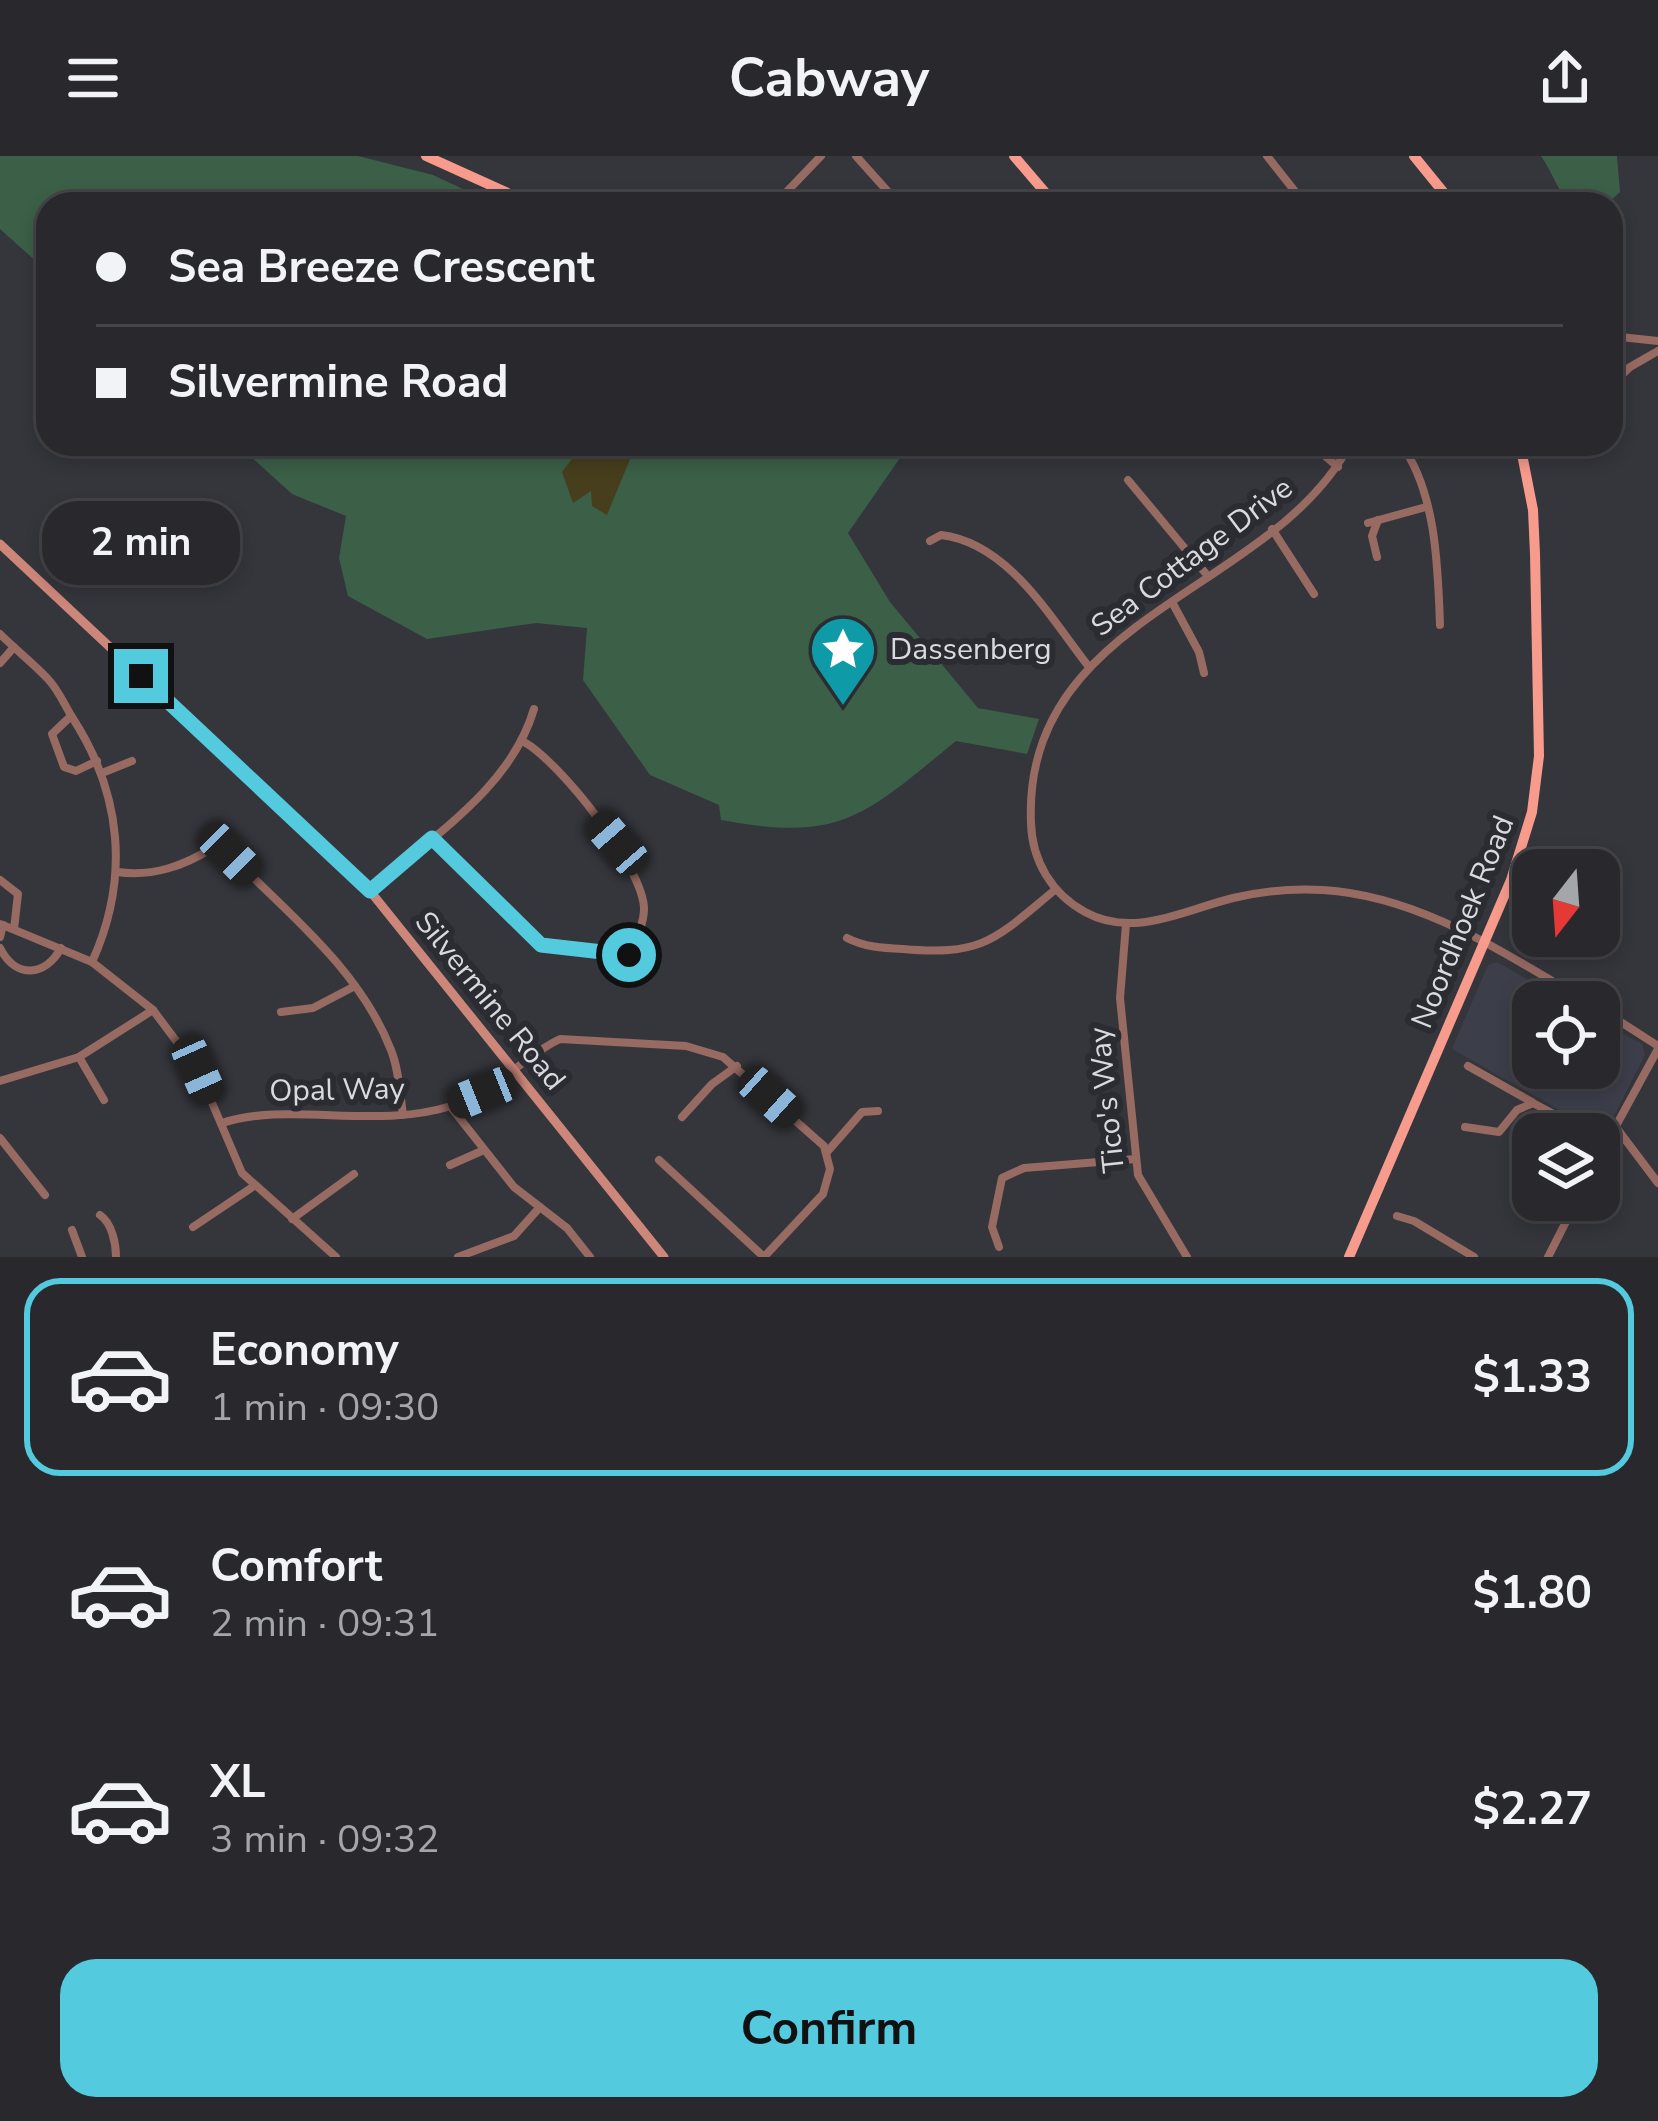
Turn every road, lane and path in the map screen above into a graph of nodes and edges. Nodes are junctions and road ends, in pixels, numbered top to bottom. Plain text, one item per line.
1 (426, 156) edge
2 (821, 156) edge
3 (856, 156) edge
4 (1014, 156) edge
5 (1267, 156) edge
6 (1414, 156) edge
7 (506, 192) edge
8 (786, 192) edge
9 (888, 192) edge
10 (1044, 192) edge
11 (1296, 192) edge
12 (1443, 192) edge
13 (1623, 337) edge
14 (1658, 340) edge
15 (1658, 351) edge
16 (1623, 376) edge
17 (1325, 456) edge
18 (1344, 456) edge
19 (1409, 456) edge
20 (1522, 456) edge
21 (1338, 467) junction
22 (1128, 480) dead end
23 (1426, 507) junction
24 (1272, 529) junction
25 (930, 541) dead end
26 (0, 544) edge
27 (1377, 556) dead end
28 (1208, 575) junction
29 (1314, 594) dead end
30 (1172, 602) junction
31 (1440, 625) dead end
32 (0, 634) edge
33 (14, 647) junction
34 (0, 663) edge
35 (1089, 668) junction
36 (1204, 673) dead end
37 (534, 709) dead end
38 (71, 716) junction
39 (524, 742) junction
40 (97, 761) junction
41 (132, 761) dead end
42 (102, 773) junction
43 (432, 838) junction
44 (117, 872) junction
45 (0, 880) edge
46 (1056, 889) junction
47 (370, 891) junction
48 (1, 924) edge
49 (1126, 924) junction
50 (14, 928) junction
51 (0, 937) edge
52 (847, 938) dead end
53 (1484, 943) junction
54 (0, 948) edge
55 (61, 948) junction
56 (92, 962) junction
57 (1551, 981) edge
58 (355, 986) junction
59 (153, 1010) junction
60 (281, 1012) dead end
61 (1620, 1022) edge
62 (1658, 1048) edge
63 (79, 1057) junction
64 (737, 1066) junction
65 (1468, 1066) dead end
66 (516, 1072) junction
67 (0, 1081) edge
68 (104, 1100) dead end
69 (1533, 1103) junction
70 (450, 1106) junction
71 (878, 1111) dead end
72 (1552, 1113) edge
73 (403, 1115) junction
74 (682, 1117) dead end
75 (1620, 1117) edge
76 (222, 1124) junction
77 (1465, 1127) dead end
78 (1620, 1133) edge
79 (0, 1138) edge
80 (484, 1150) junction
81 (827, 1152) junction
82 (1136, 1159) junction
83 (659, 1160) dead end
84 (450, 1165) dead end
85 (354, 1174) dead end
86 (1658, 1184) edge
87 (254, 1186) junction
88 (45, 1195) dead end
89 (540, 1207) junction
90 (100, 1215) dead end
91 (1397, 1216) dead end
92 (292, 1219) junction
93 (1566, 1221) edge
94 (193, 1228) dead end
95 (72, 1230) dead end
96 (998, 1245) dead end
97 (82, 1257) edge
98 (114, 1257) edge
99 (336, 1257) edge
100 (458, 1257) edge
101 (590, 1257) edge
102 (664, 1257) edge
103 (764, 1257) edge
104 (1187, 1257) edge
105 (1349, 1257) edge
106 (1474, 1257) edge
107 (1548, 1257) edge

1 - 7 main road
2 - 8 street
3 - 9 street
4 - 10 main road
5 - 11 street
6 - 12 main road
13 - 14 street
15 - 16 street
17 - 21 street
18 - 21 street, Sea Cottage Drive
19 - 23 street
20 - 53 main road, Noordhoek Road
21 - 24 street, Sea Cottage Drive
22 - 28 street
23 - 27 street
23 - 31 street
24 - 28 street, Sea Cottage Drive
24 - 29 street
25 - 35 street
26 - 47 street, Silvermine Road
28 - 30 street, Sea Cottage Drive
30 - 35 street, Sea Cottage Drive
30 - 36 street
32 - 33 street
33 - 34 street
33 - 38 street
35 - 46 street, Sea Cottage Drive
37 - 39 street
38 - 40 street
38 - 40 street
39 - 43 street
39 - 43 street
40 - 42 street
41 - 42 street
42 - 44 street
43 - 47 street
44 - 56 street
44 - 58 street
45 - 50 street
46 - 49 street
46 - 52 street
47 - 66 street, Silvermine Road
48 - 50 street
48 - 51 street
49 - 53 street
49 - 82 street, Tico's Way
50 - 55 street
53 - 57 street
53 - 105 main road, Noordhoek Road
54 - 55 street
55 - 56 street
56 - 59 street
58 - 60 street
58 - 73 street
59 - 63 street
59 - 76 street
61 - 62 street
62 - 75 street
63 - 67 street
63 - 68 street
64 - 66 street, Opal Way
64 - 74 street
64 - 81 street
65 - 69 street
66 - 70 street, Opal Way
66 - 102 street, Silvermine Road
69 - 72 street
69 - 77 street
70 - 73 street, Opal Way
70 - 80 street
71 - 81 street
73 - 76 street, Opal Way
76 - 87 street
78 - 86 street
79 - 88 street
80 - 84 street
80 - 89 street
81 - 103 street
82 - 96 street
82 - 104 street, Tico's Way
83 - 103 street
85 - 92 street
87 - 92 street
87 - 94 street
89 - 100 street
89 - 101 street
90 - 98 street
91 - 106 street
92 - 99 street
93 - 107 street
95 - 97 street

